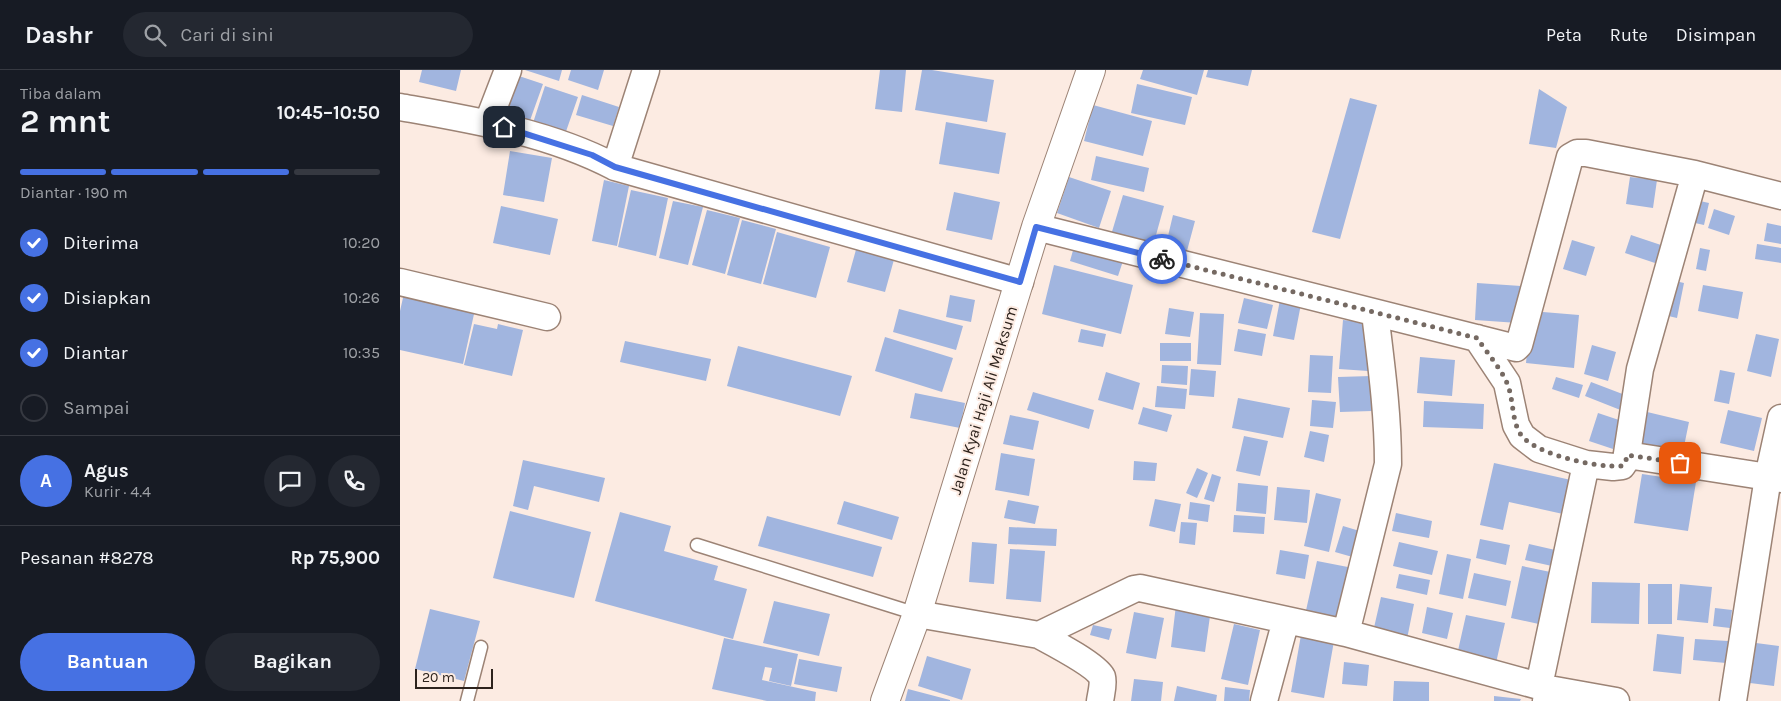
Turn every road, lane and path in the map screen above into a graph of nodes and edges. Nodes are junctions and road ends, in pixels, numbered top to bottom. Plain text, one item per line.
1 (508, 70) edge
2 (646, 70) edge
3 (1091, 70) edge
4 (400, 107) edge
5 (488, 122) junction
6 (615, 167) junction
7 (1695, 174) junction
8 (1781, 196) edge
9 (1036, 227) junction
10 (400, 282) edge
11 (1020, 282) junction
12 (1376, 313) junction
13 (547, 317) dead end
14 (1477, 338) junction
15 (1781, 418) edge
16 (1627, 455) junction
17 (1586, 464) junction
18 (1774, 478) edge
19 (697, 545) dead end
20 (918, 614) junction
21 (1286, 620) junction
22 (1346, 633) junction
23 (1039, 634) junction
24 (481, 646) dead end
25 (1545, 692) edge
26 (467, 701) edge
27 (885, 701) edge
28 (1100, 701) edge
29 (1264, 701) edge
30 (1616, 701) edge
31 (1733, 701) edge

1 - 5 street
2 - 6 street
3 - 9 street, Jalan Kyai Haji Ali Maksum
4 - 5 street
5 - 6 street
6 - 11 street
7 - 8 street
7 - 14 street
7 - 16 street
9 - 11 street, Jalan Kyai Haji Ali Maksum
9 - 12 street
10 - 13 street
11 - 20 street, Jalan Kyai Haji Ali Maksum
12 - 14 street
12 - 22 street
14 - 17 street
15 - 18 street
16 - 17 street
16 - 18 street
17 - 25 street
18 - 31 street
19 - 20 lane
20 - 23 street
20 - 27 street, Jalan Kyai Haji Ali Maksum
21 - 22 street
21 - 23 street
21 - 29 street
22 - 25 street
23 - 28 street
24 - 26 lane
25 - 30 street

